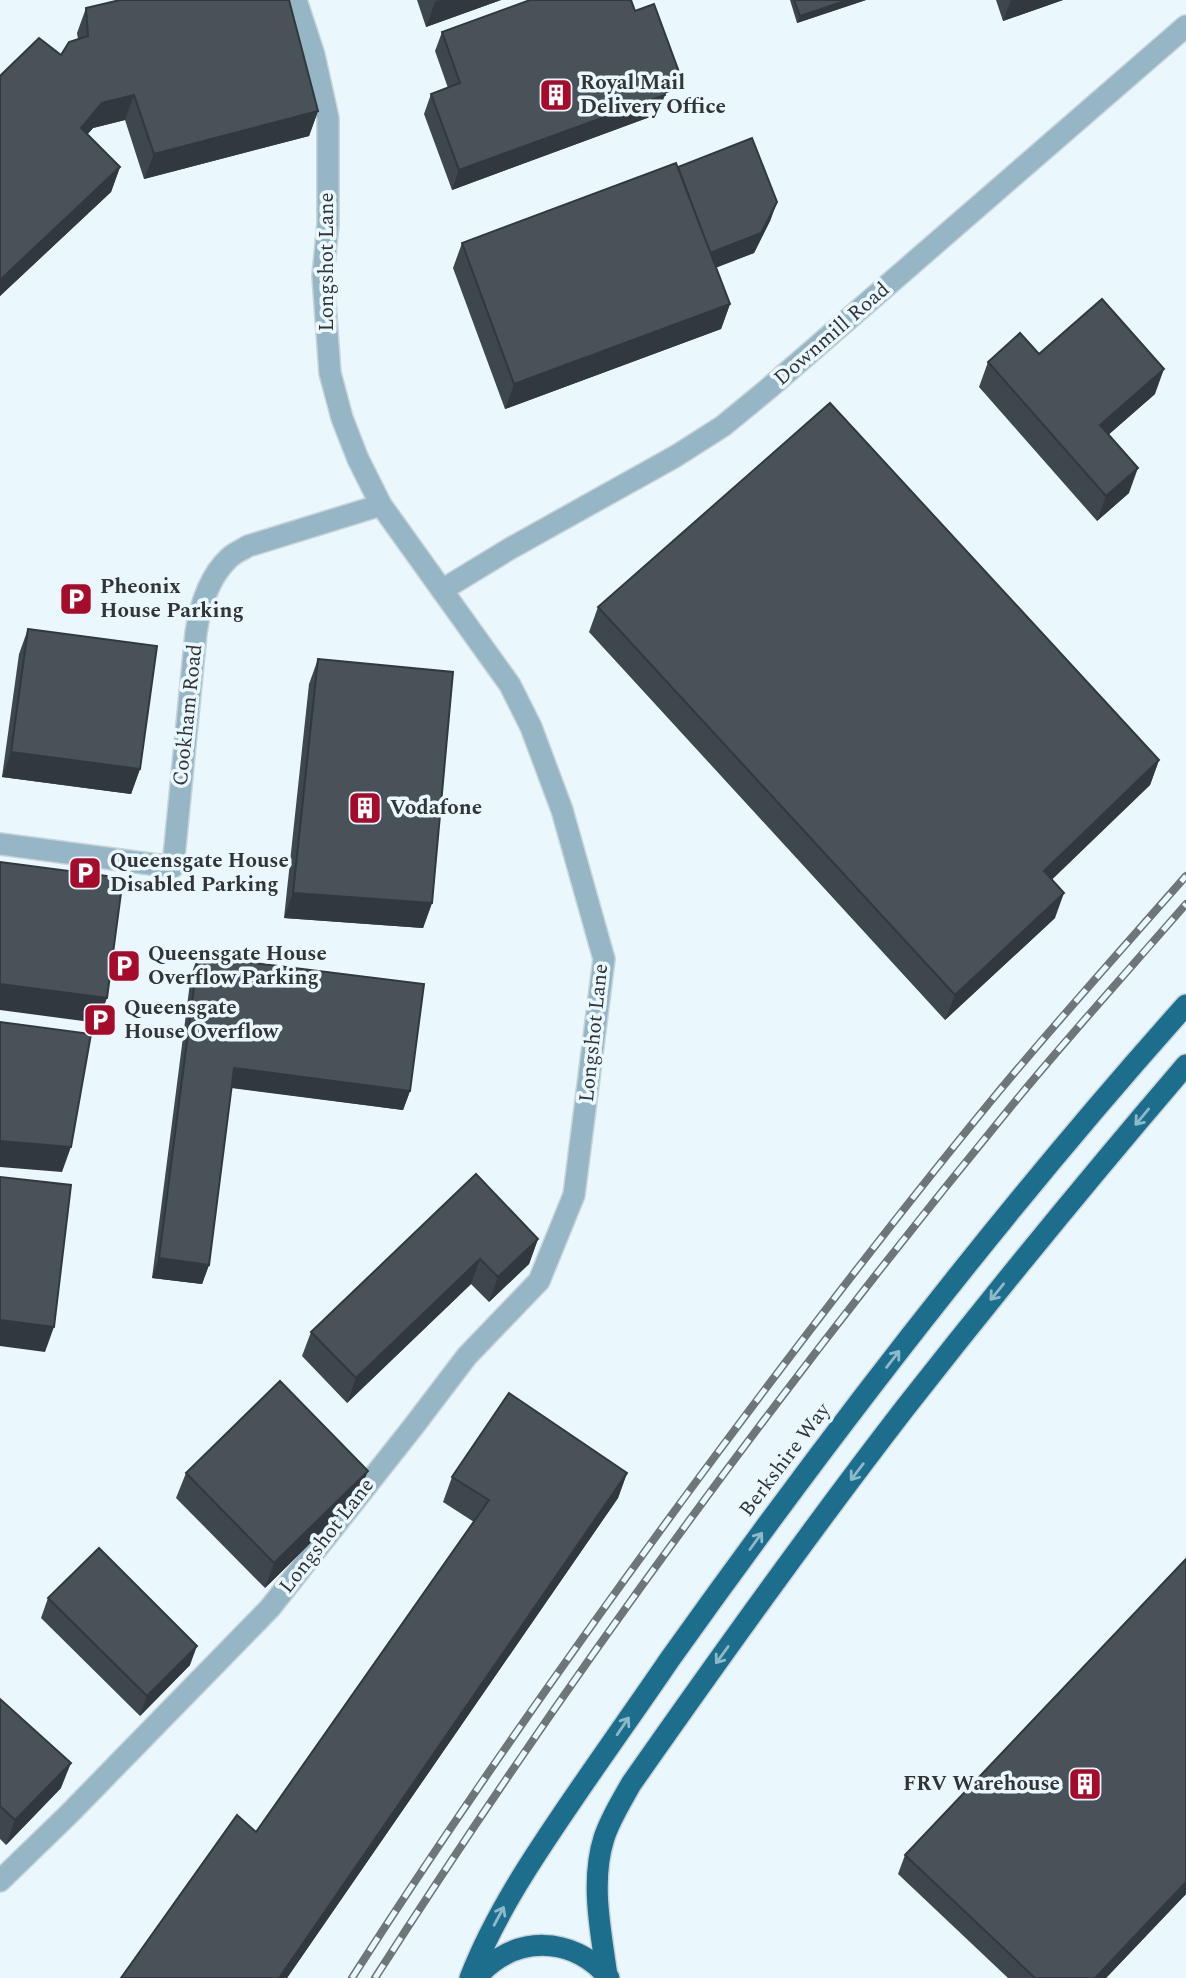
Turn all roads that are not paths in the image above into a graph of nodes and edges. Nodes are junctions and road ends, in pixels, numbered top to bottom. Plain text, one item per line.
1 (296, 0) edge
2 (1186, 26) edge
3 (381, 505) junction
4 (442, 590) junction
5 (0, 845) edge
6 (1186, 1005) edge
7 (1186, 1065) edge
8 (0, 1881) edge
9 (608, 1977) edge
10 (470, 1978) edge
11 (476, 1978) edge

1 - 3 street, Longshot Lane
2 - 4 street, Downmill Road
3 - 4 street, Longshot Lane
3 - 5 street, Cookham Road
4 - 8 street, Longshot Lane
10 -> 6 highway, Berkshire Way
7 -> 9 highway
9 - 11 highway

